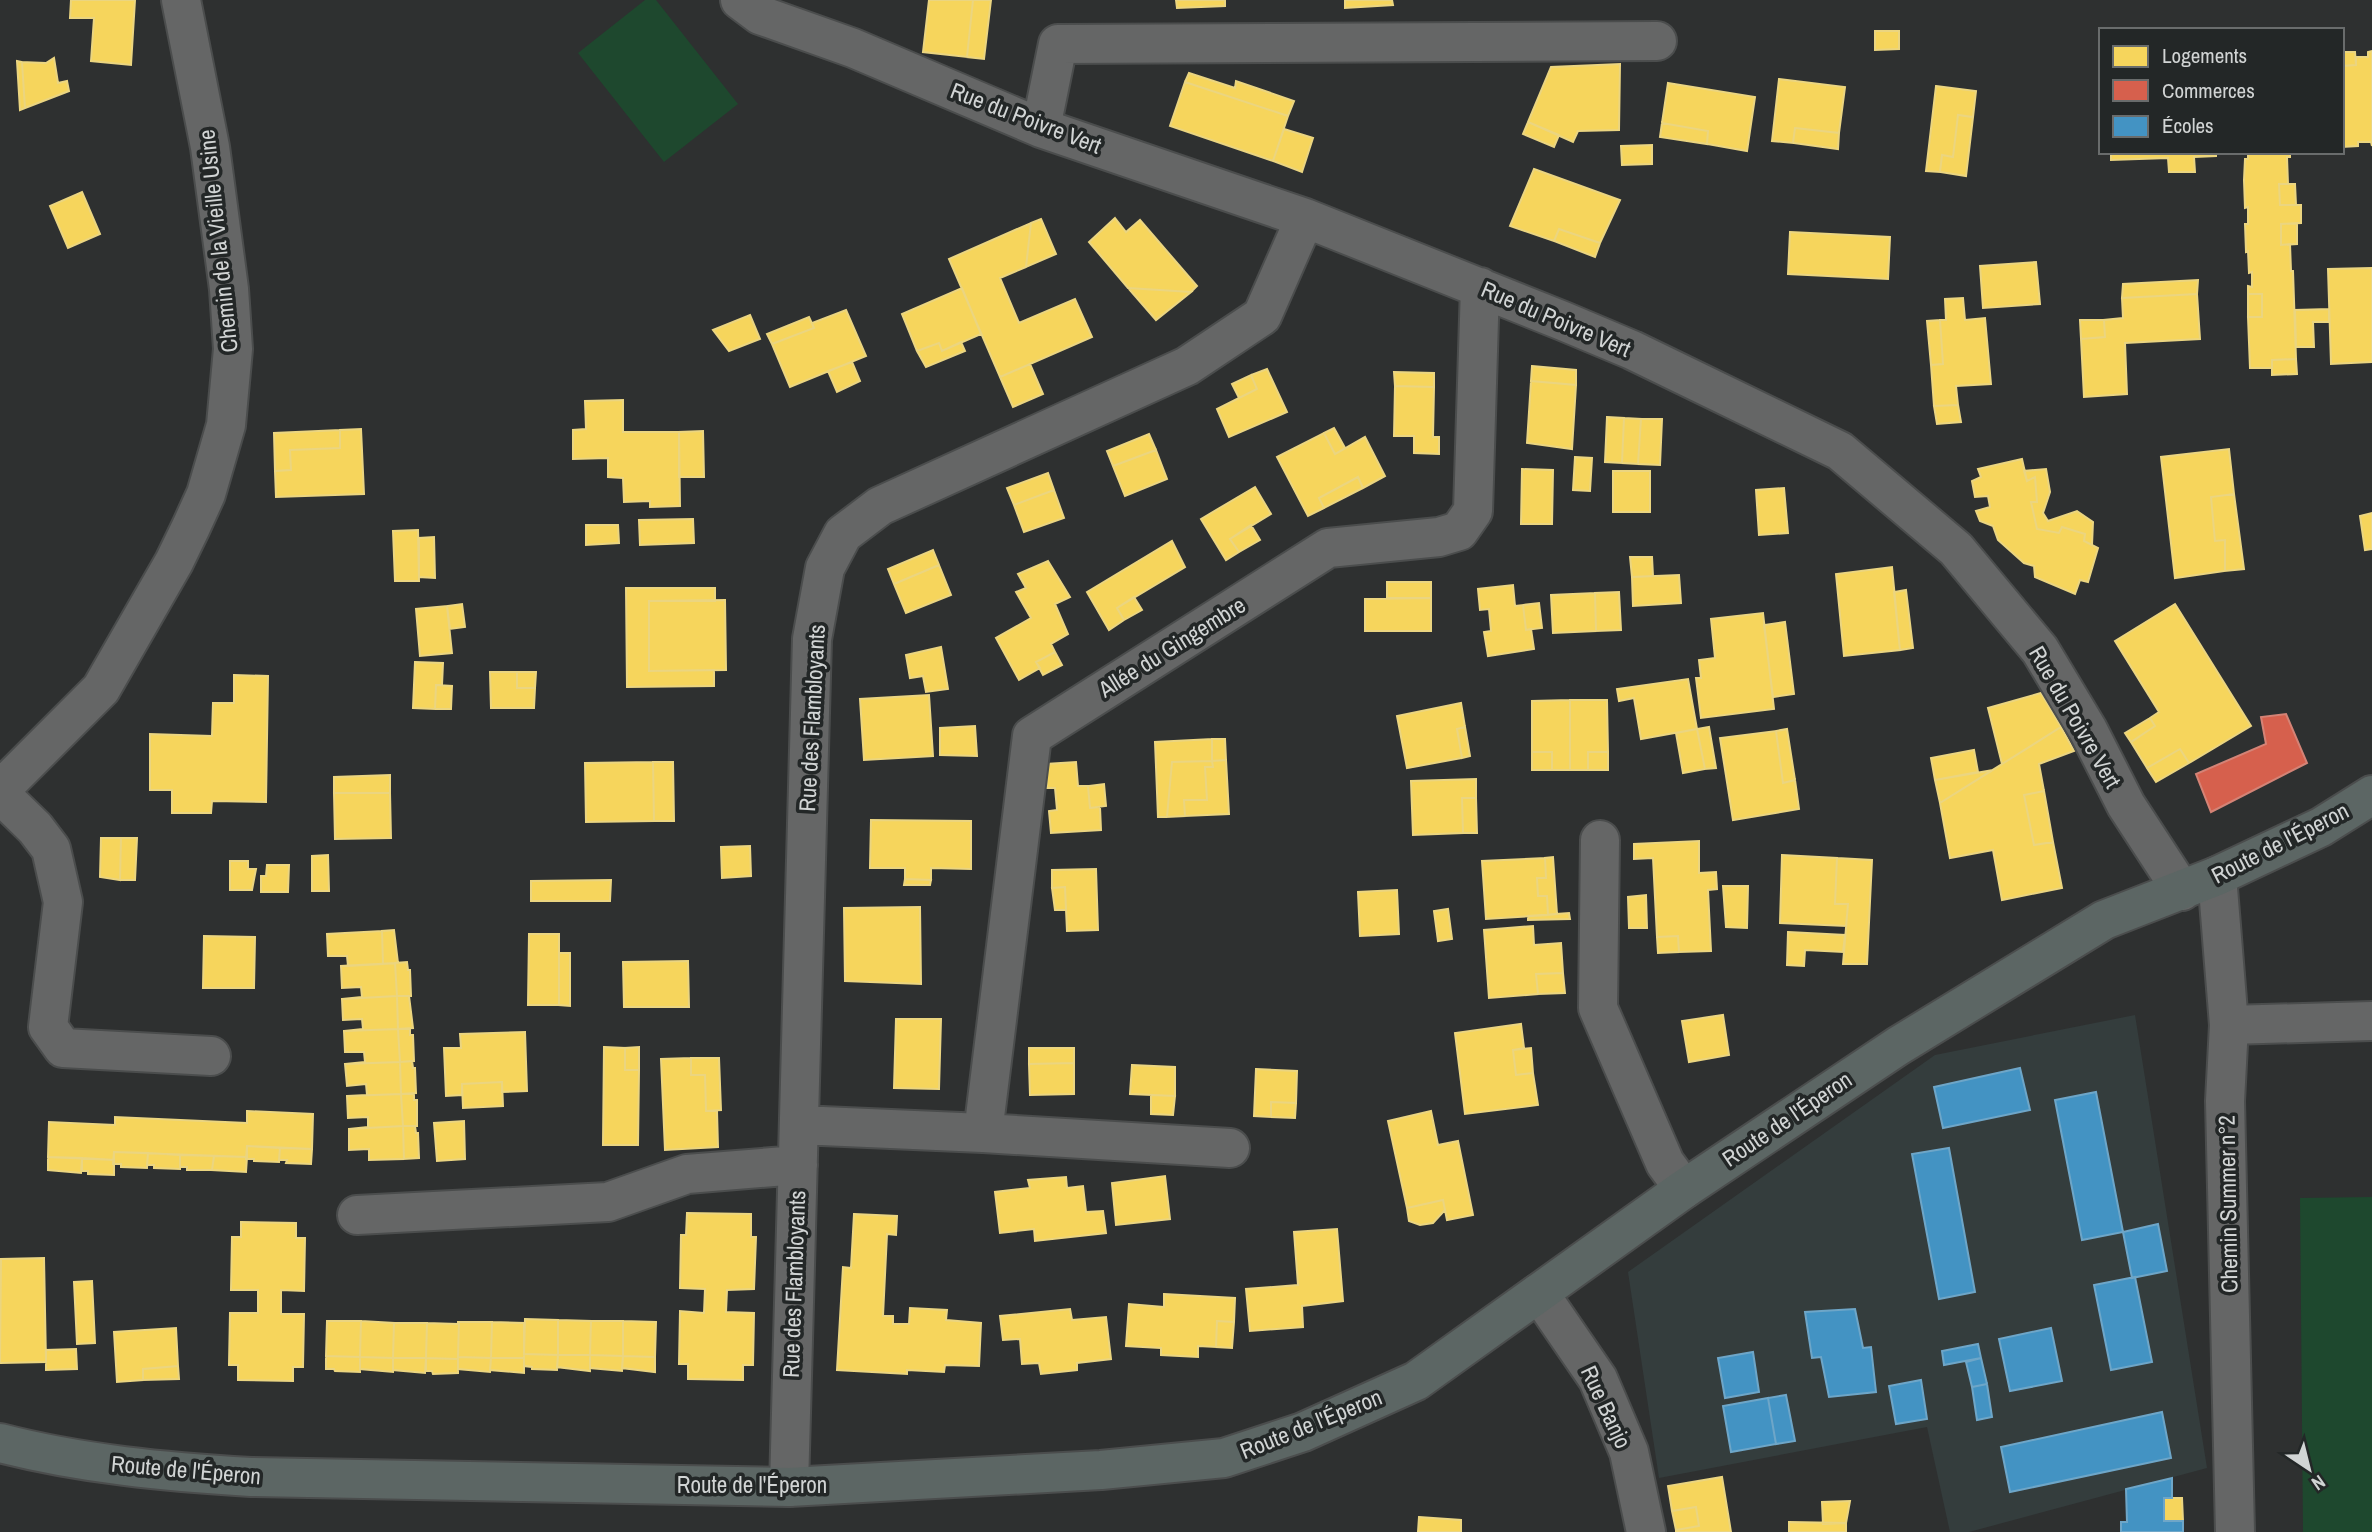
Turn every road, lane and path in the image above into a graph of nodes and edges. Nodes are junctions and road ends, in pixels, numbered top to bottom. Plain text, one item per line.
1 (181, 0) edge
2 (740, 0) edge
3 (1657, 41) dead end
4 (1041, 128) junction
5 (1305, 218) junction
6 (1480, 287) junction
7 (0, 792) edge
8 (2372, 795) edge
9 (1600, 840) dead end
10 (2217, 876) junction
11 (2182, 891) junction
12 (2372, 1021) edge
13 (2230, 1026) junction
14 (211, 1056) dead end
15 (799, 1125) junction
16 (983, 1133) junction
17 (1230, 1148) dead end
18 (798, 1165) junction
19 (1684, 1189) junction
20 (357, 1214) dead end
21 (1539, 1293) junction
22 (0, 1443) edge
23 (789, 1488) junction
24 (1646, 1532) edge
25 (2235, 1532) edge

1 - 7 street, Chemin de la Vieille Usine
2 - 4 street, Rue du Poivre Vert
3 - 4 street
4 - 5 street, Rue du Poivre Vert
5 - 6 street, Rue du Poivre Vert
5 - 15 street, Rue des Flambloyants
6 - 11 street, Rue du Poivre Vert
6 - 16 street, Allée du Gingembre
7 - 14 street
8 - 10 main road, Route de l'Éperon
9 - 19 street
10 - 11 main road, Route de l'Éperon
10 - 13 street, Chemin Summer n°2
11 - 19 main road, Route de l'Éperon
12 - 13 street
13 - 25 street, Chemin Summer n°2
15 - 16 street
15 - 18 street, Rue des Flambloyants
16 - 17 street
18 - 20 street
18 - 23 street, Rue des Flambloyants
19 - 21 main road, Route de l'Éperon
21 - 23 main road, Route de l'Éperon
21 - 24 street, Rue Banjo
22 - 23 main road, Route de l'Éperon

